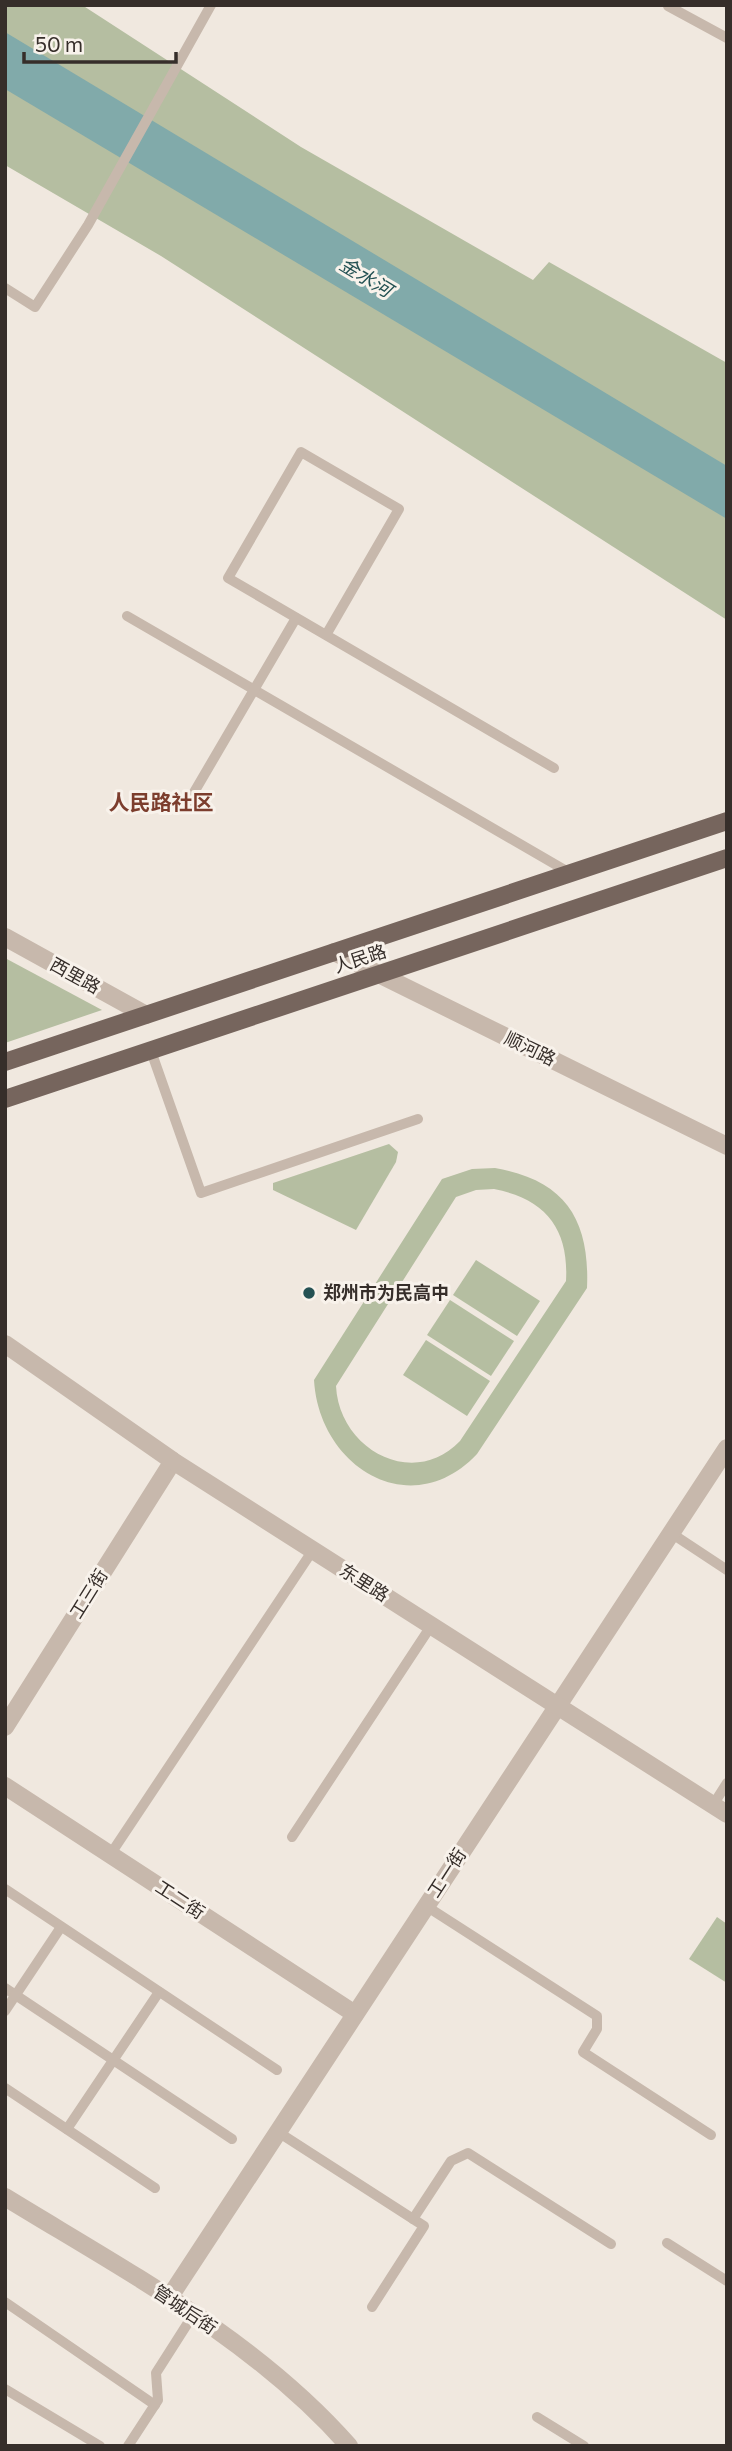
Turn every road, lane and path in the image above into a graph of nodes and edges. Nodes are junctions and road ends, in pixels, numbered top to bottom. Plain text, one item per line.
1 (211, 5) edge
2 (667, 6) edge
3 (727, 38) edge
4 (5, 288) edge
5 (127, 616) dead end
6 (296, 618) junction
7 (326, 635) junction
8 (254, 690) junction
9 (554, 768) dead end
10 (186, 806) dead end
11 (727, 821) edge
12 (727, 858) edge
13 (570, 873) junction
14 (5, 937) edge
15 (334, 952) junction
16 (379, 975) junction
17 (146, 1015) junction
18 (151, 1051) junction
19 (5, 1062) edge
20 (5, 1099) edge
21 (418, 1119) dead end
22 (727, 1146) edge
23 (5, 1344) edge
24 (727, 1448) edge
25 (173, 1461) junction
26 (671, 1533) junction
27 (313, 1550) junction
28 (727, 1570) edge
29 (431, 1626) junction
30 (556, 1706) junction
31 (5, 1727) edge
32 (727, 1783) edge
33 (5, 1786) edge
34 (720, 1810) edge
35 (292, 1836) dead end
36 (110, 1855) junction
37 (5, 1889) edge
38 (426, 1906) junction
39 (61, 1927) junction
40 (5, 1988) edge
41 (159, 1992) junction
42 (16, 1995) junction
43 (5, 2011) edge
44 (355, 2014) junction
45 (113, 2060) junction
46 (277, 2070) dead end
47 (5, 2088) edge
48 (67, 2129) junction
49 (278, 2132) junction
50 (711, 2135) dead end
51 (232, 2138) dead end
52 (155, 2188) dead end
53 (5, 2197) edge
54 (413, 2219) junction
55 (667, 2243) dead end
56 (611, 2244) dead end
57 (727, 2281) edge
58 (169, 2298) junction
59 (5, 2302) edge
60 (372, 2307) dead end
61 (193, 2315) junction
62 (5, 2389) edge
63 (155, 2404) junction
64 (537, 2417) dead end
65 (100, 2446) edge
66 (128, 2446) edge
67 (349, 2446) edge
68 (584, 2446) edge

1 - 4 lane
2 - 3 lane
5 - 8 lane
6 - 7 lane
6 - 7 lane
6 - 8 lane
7 - 9 lane
8 - 10 lane
8 - 13 lane
11 - 13 main road, 人民路
12 - 16 main road, 人民路
13 - 15 main road, 人民路
14 - 17 street, 西里路
15 - 16 street, 顺河路
15 - 17 main road, 人民路
16 - 18 main road, 人民路
16 - 22 street, 顺河路
17 - 19 main road, 人民路
18 - 20 main road, 人民路
18 - 21 lane
23 - 25 street, 东里路
24 - 26 street, 工一街
25 - 27 street, 东里路
25 - 31 street, 工三街
26 - 28 lane
26 - 30 street, 工一街
27 - 29 street, 东里路
27 - 36 lane
29 - 30 street, 东里路
29 - 35 lane
30 - 34 street, 东里路
30 - 38 street, 工一街
32 - 34 lane
33 - 36 street, 工二街
36 - 44 street, 工二街
37 - 39 lane
38 - 44 street, 工一街
38 - 50 lane
39 - 41 lane
39 - 42 lane
40 - 42 lane
41 - 45 lane
41 - 46 lane
42 - 43 lane
42 - 45 lane
44 - 49 street, 工一街
45 - 48 lane
45 - 51 lane
47 - 48 lane
48 - 52 lane
49 - 54 lane
49 - 58 street, 工一街
53 - 58 street, 管城后街
54 - 56 lane
54 - 60 lane
55 - 57 lane
58 - 61 street, 管城后街
59 - 63 lane
61 - 63 lane
61 - 67 street, 管城后街
62 - 65 lane
63 - 66 lane
64 - 68 lane

